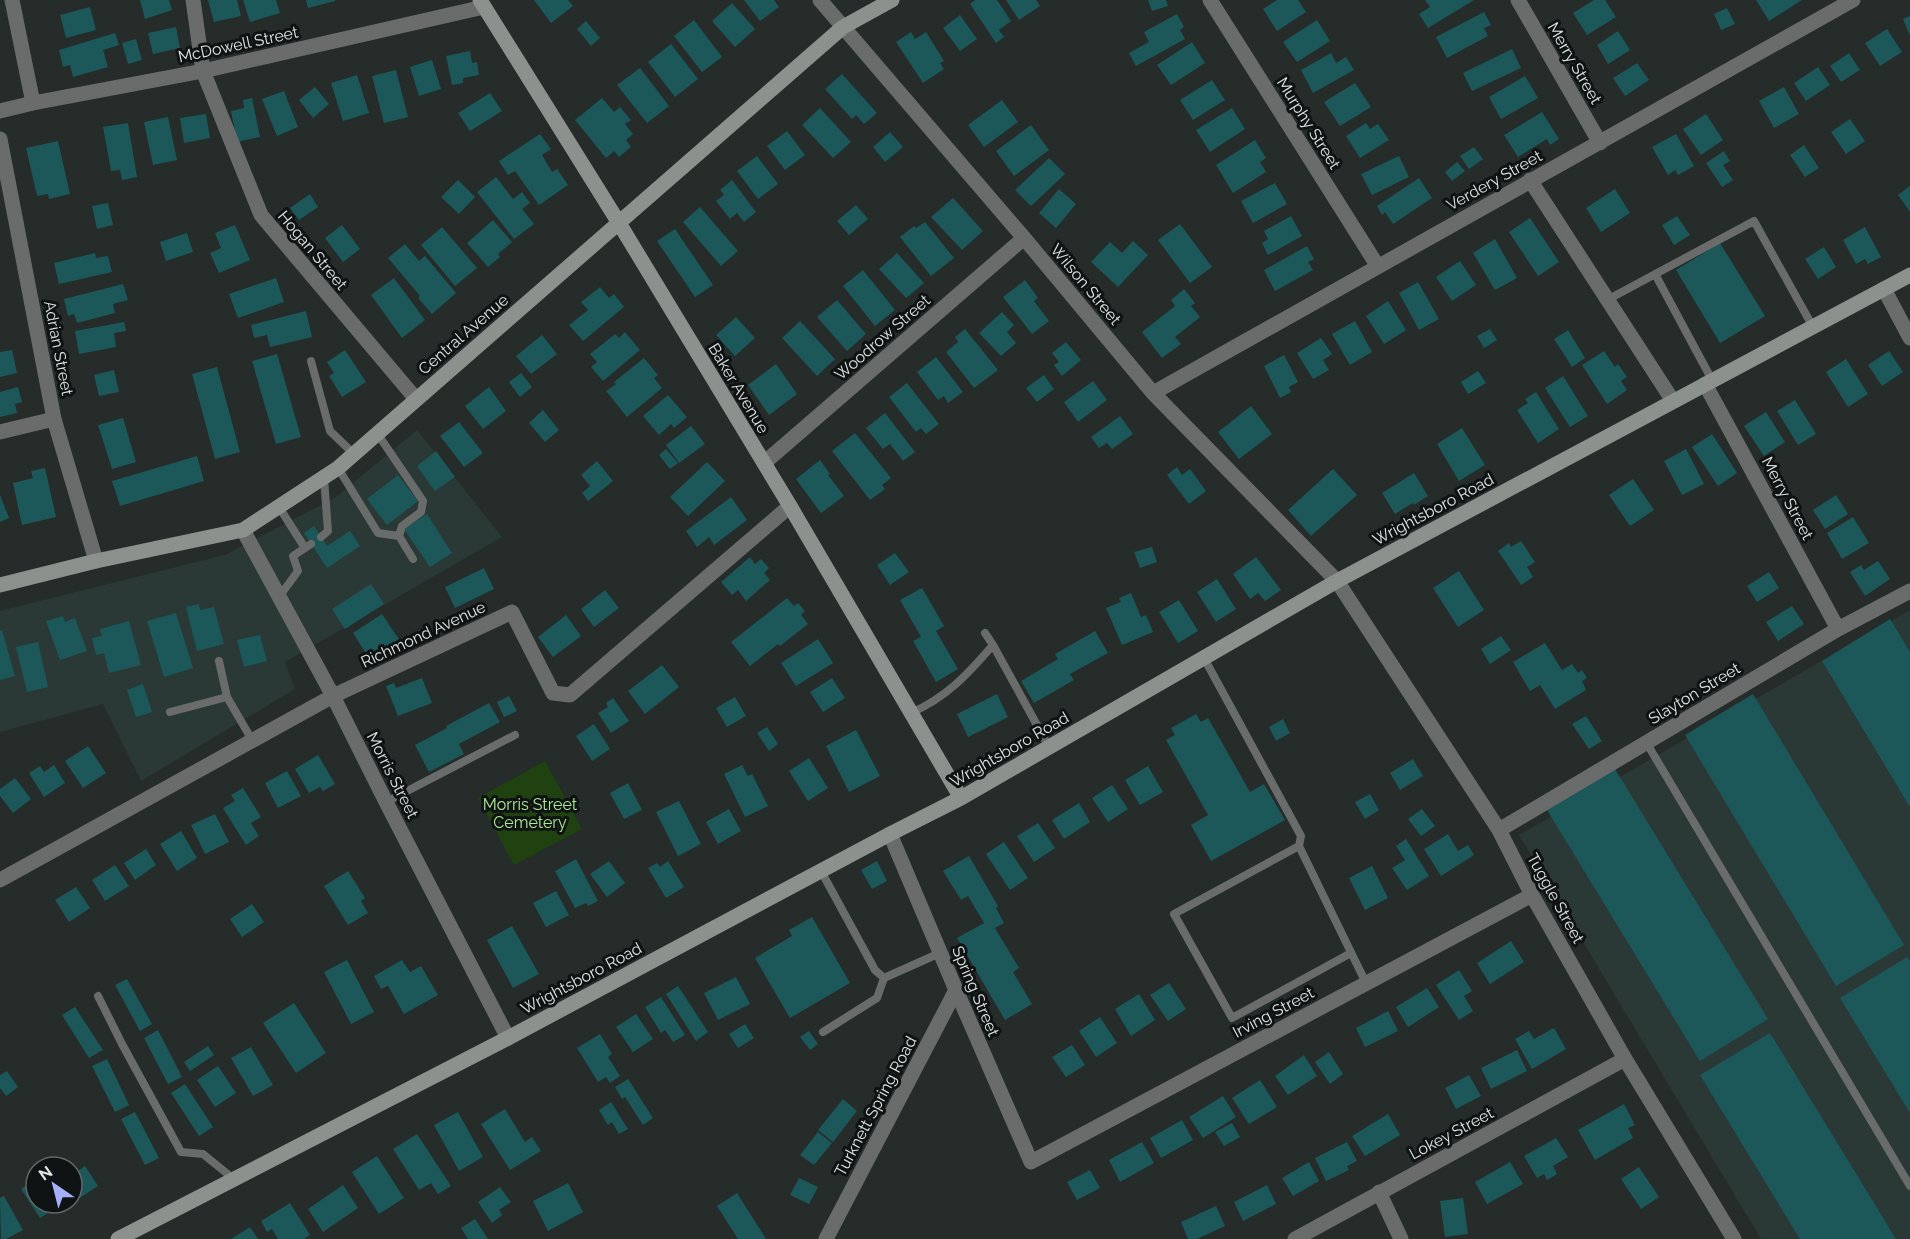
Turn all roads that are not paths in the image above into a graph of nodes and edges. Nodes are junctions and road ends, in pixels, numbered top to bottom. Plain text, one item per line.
1 (12, 0) edge
2 (193, 0) edge
3 (820, 0) edge
4 (891, 0) edge
5 (1210, 0) edge
6 (1518, 0) edge
7 (1854, 0) edge
8 (482, 4) edge
9 (843, 27) junction
10 (203, 70) junction
11 (33, 103) junction
12 (0, 111) edge
13 (0, 139) edge
14 (1600, 143) junction
15 (1530, 180) junction
16 (619, 223) junction
17 (1024, 238) junction
18 (1377, 265) junction
19 (1655, 274) junction
20 (1910, 275) edge
21 (1884, 289) junction
22 (1607, 300) junction
23 (1813, 327) junction
24 (1910, 338) edge
25 (311, 361) dead end
26 (1709, 382) junction
27 (1154, 393) junction
28 (416, 399) junction
29 (1673, 401) junction
30 (54, 419) junction
31 (0, 432) edge
32 (377, 433) junction
33 (354, 454) junction
34 (764, 463) junction
35 (338, 468) junction
36 (324, 478) junction
37 (790, 506) junction
38 (279, 507) junction
39 (243, 530) junction
40 (399, 536) junction
41 (321, 537) dead end
42 (413, 559) dead end
43 (96, 561) junction
44 (1337, 581) junction
45 (0, 585) edge
46 (1910, 591) edge
47 (279, 597) junction
48 (1838, 629) junction
49 (985, 633) dead end
50 (993, 645) junction
51 (1204, 658) junction
52 (219, 661) dead end
53 (333, 696) junction
54 (227, 697) junction
55 (170, 712) dead end
56 (911, 713) junction
57 (516, 735) dead end
58 (252, 740) junction
59 (1646, 742) junction
60 (1049, 747) junction
61 (961, 798) junction
62 (386, 802) junction
63 (1499, 830) junction
64 (890, 834) junction
65 (1299, 846) junction
66 (821, 871) junction
67 (0, 880) edge
68 (1532, 895) junction
69 (940, 953) junction
70 (1351, 953) junction
71 (884, 978) junction
72 (1366, 983) junction
73 (956, 990) junction
74 (98, 996) dead end
75 (823, 1032) dead end
76 (508, 1038) junction
77 (1625, 1059) junction
78 (1031, 1162) joint
79 (235, 1180) junction
80 (1910, 1186) edge
81 (1379, 1192) junction
82 (118, 1239) edge
83 (826, 1239) edge
84 (1295, 1239) edge
85 (1401, 1239) edge
86 (1734, 1239) edge

1 - 11 street
2 - 10 street, Hogan Street
3 - 9 street, Wilson Street
4 - 9 main road, Central Avenue
5 - 18 street, Murphy Street
6 - 14 street, Merry Street
7 - 14 street, Verdery Street
8 - 10 street, McDowell Street
8 - 16 main road, Baker Avenue
9 - 16 main road, Central Avenue
9 - 17 street, Wilson Street
10 - 11 street, McDowell Street
10 - 28 street, Hogan Street
11 - 12 street, McDowell Street
13 - 30 street, Adrian Street
14 - 15 street, Verdery Street
15 - 18 street, Verdery Street
15 - 22 street
16 - 28 main road, Central Avenue
16 - 34 main road, Baker Avenue
17 - 27 street, Wilson Street
17 - 34 street, Woodrow Street
18 - 27 street, Verdery Street
19 - 22 lane
19 - 23 lane
19 - 26 lane
20 - 21 main road, Wrightsboro Road
21 - 23 main road, Wrightsboro Road
21 - 24 street
22 - 29 street
23 - 26 main road, Wrightsboro Road
25 - 33 lane
26 - 29 main road, Wrightsboro Road
26 - 48 street, Merry Street
27 - 44 street, Wilson Street
28 - 32 main road, Central Avenue
29 - 44 main road, Wrightsboro Road
30 - 31 street
30 - 43 street, Adrian Street
32 - 33 main road, Central Avenue
32 - 40 lane
33 - 35 main road, Central Avenue
34 - 37 main road, Baker Avenue
35 - 36 main road, Central Avenue
35 - 40 lane
36 - 38 main road, Central Avenue
36 - 41 lane
37 - 53 street, Richmond Avenue
37 - 56 main road, Baker Avenue
38 - 39 main road, Central Avenue
38 - 47 lane
39 - 43 main road, Central Avenue
39 - 47 street, Morris Street
40 - 42 lane
43 - 45 main road, Central Avenue
44 - 51 main road, Wrightsboro Road
44 - 63 street, Tuggle Street
46 - 48 street, Slayton Street
47 - 53 street, Morris Street
48 - 59 street, Slayton Street
49 - 50 lane
50 - 56 lane
50 - 60 lane
51 - 60 main road, Wrightsboro Road
51 - 65 lane
52 - 54 lane
53 - 58 street, Richmond Avenue
53 - 62 street, Morris Street
54 - 55 lane
54 - 58 lane
56 - 61 main road, Baker Avenue
57 - 62 lane
58 - 67 street, Richmond Avenue
59 - 63 street, Slayton Street
59 - 80 lane
60 - 61 main road, Wrightsboro Road
61 - 64 main road, Wrightsboro Road
62 - 76 street, Morris Street
63 - 68 street, Tuggle Street
64 - 66 main road, Wrightsboro Road
64 - 69 street, Spring Street
65 - 70 lane
65 - 70 lane
66 - 71 lane
66 - 76 main road, Wrightsboro Road
68 - 72 street, Irving Street
68 - 77 street, Tuggle Street
69 - 71 lane
69 - 73 street, Spring Street
70 - 72 lane
71 - 75 lane
72 - 78 street, Irving Street
73 - 78 street, Spring Street
73 - 83 street, Turknett Spring Road
74 - 79 lane
76 - 79 main road, Wrightsboro Road
77 - 81 street, Lokey Street
77 - 86 street, Tuggle Street
79 - 82 main road, Wrightsboro Road
81 - 84 street, Lokey Street
81 - 85 street

